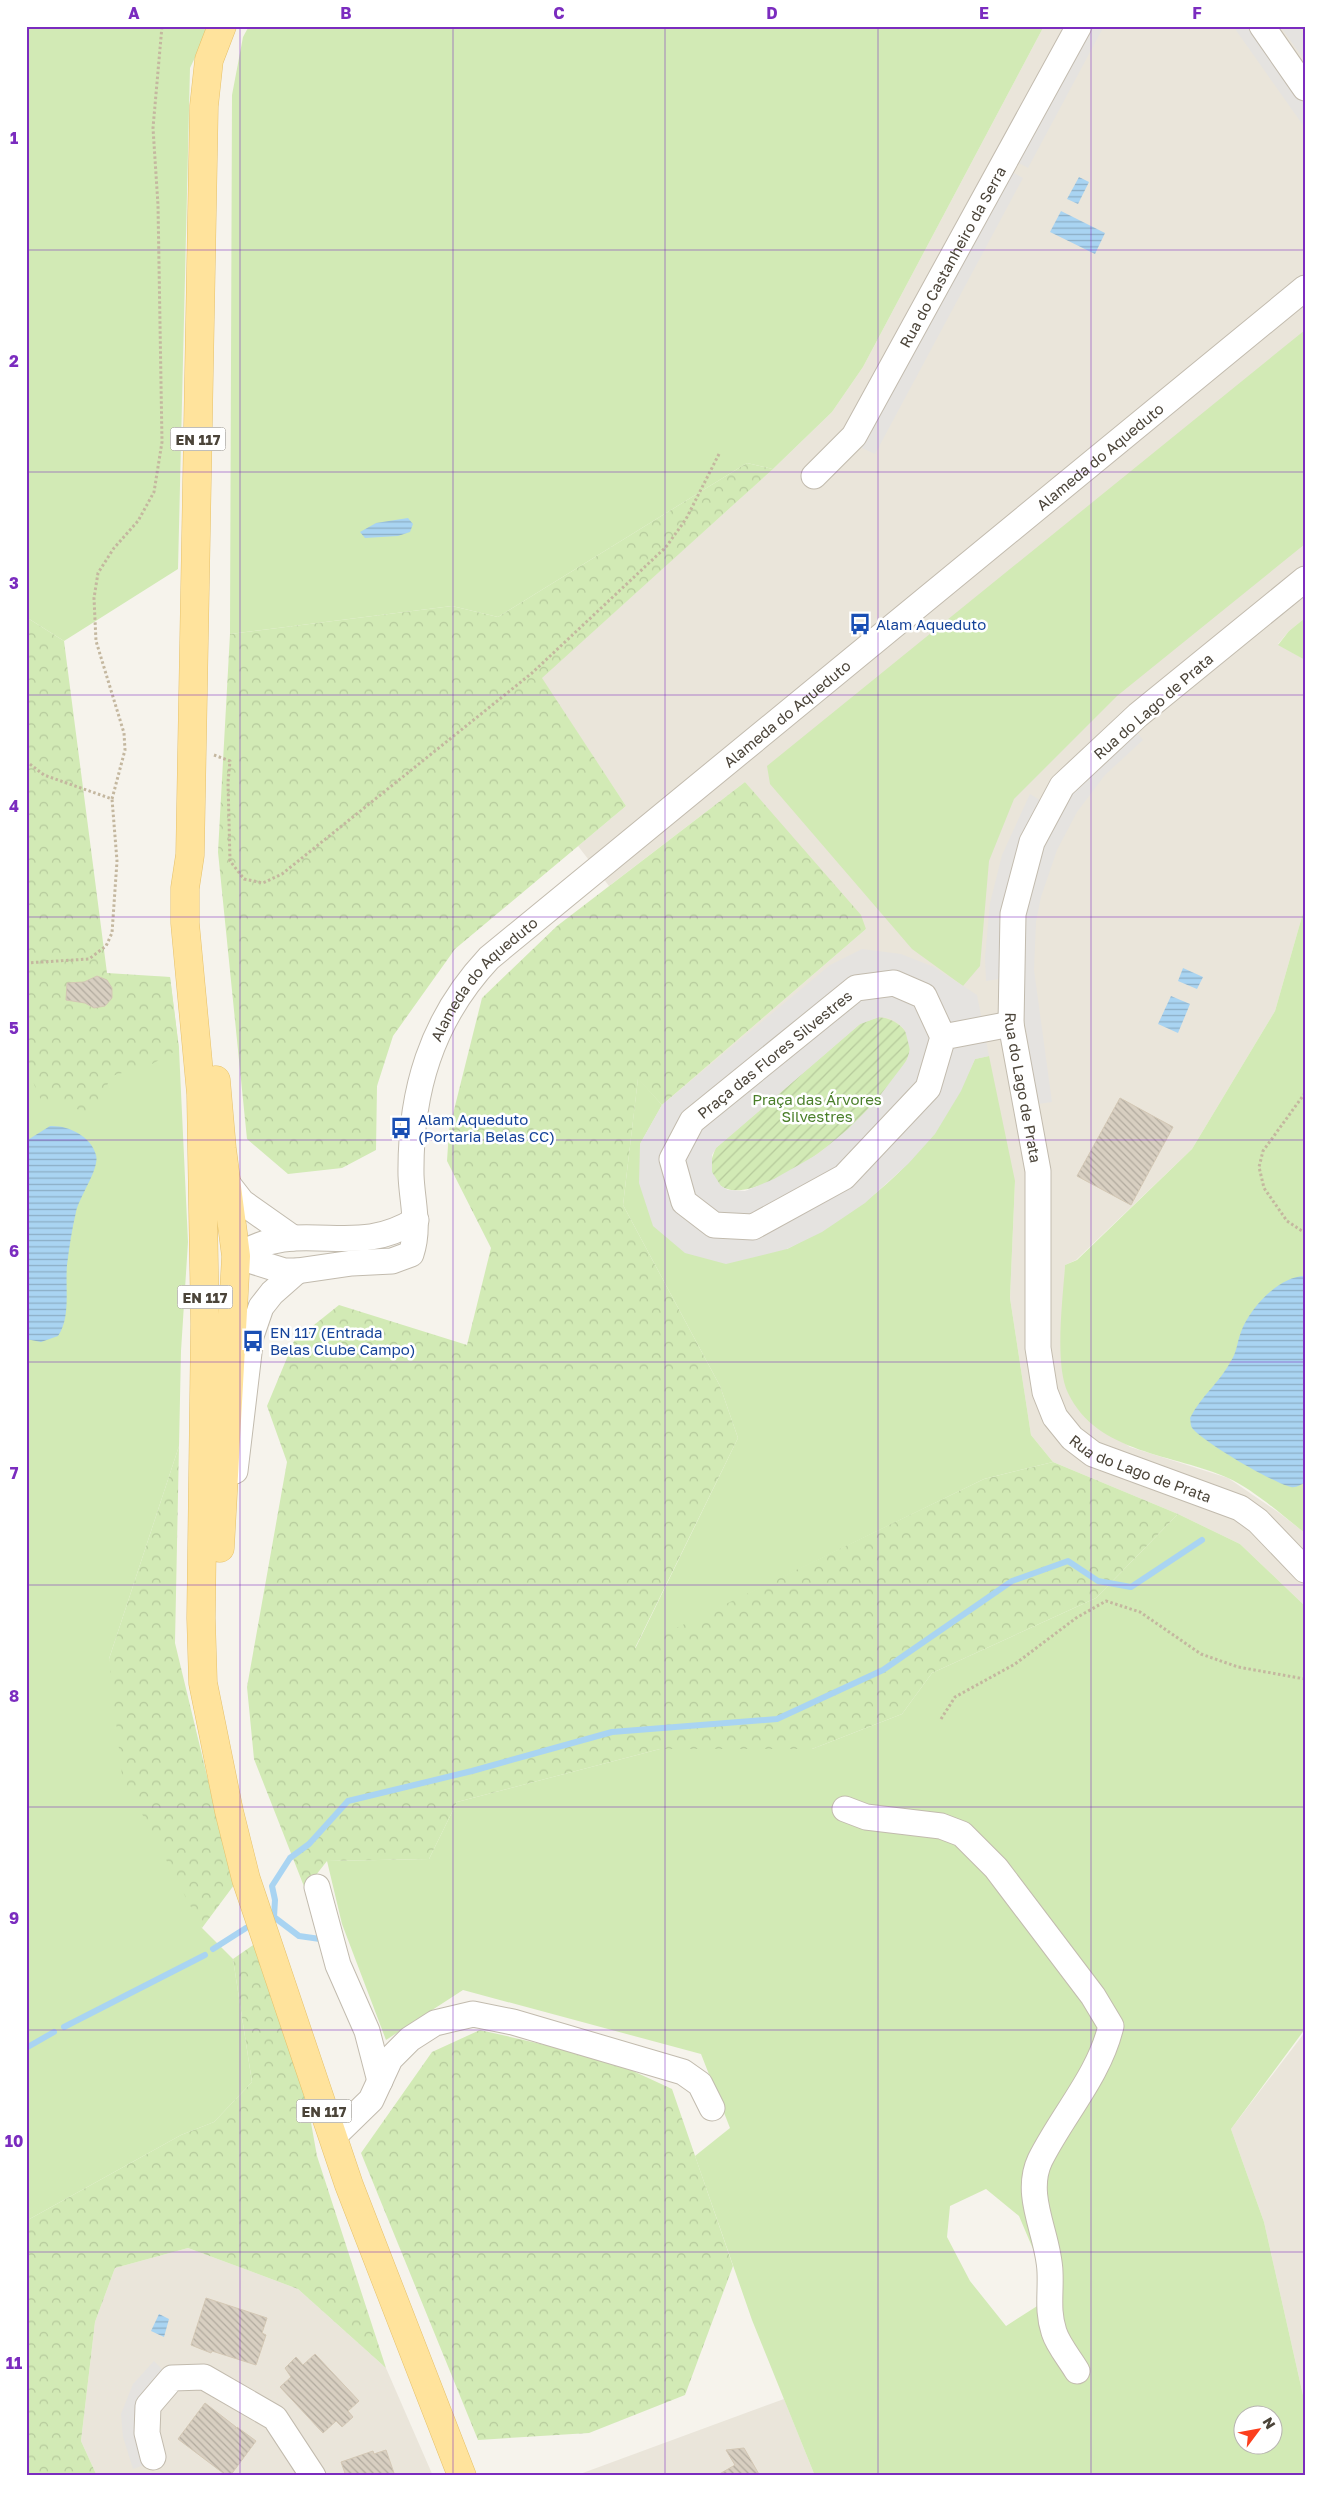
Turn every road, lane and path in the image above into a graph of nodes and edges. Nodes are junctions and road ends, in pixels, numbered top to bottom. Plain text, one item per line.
1 (162, 26) edge
2 (222, 26) edge
3 (1079, 26) edge
4 (1262, 26) edge
5 (1305, 88) edge
6 (1305, 288) edge
7 (719, 454) dead end
8 (814, 476) dead end
9 (1305, 579) edge
10 (192, 746) junction
11 (26, 761) edge
12 (112, 799) junction
13 (190, 855) junction
14 (26, 964) edge
15 (1011, 1024) junction
16 (943, 1037) junction
17 (1305, 1093) edge
18 (200, 1094) junction
19 (228, 1184) junction
20 (416, 1220) junction
21 (1305, 1233) edge
22 (293, 1238) junction
23 (236, 1256) junction
24 (297, 1271) junction
25 (205, 1301) junction
26 (222, 1515) junction
27 (1305, 1570) edge
28 (1305, 1679) edge
29 (941, 1719) dead end
30 (213, 1738) junction
31 (845, 1809) dead end
32 (317, 1887) dead end
33 (380, 2081) junction
34 (712, 2108) dead end
35 (333, 2137) junction
36 (1077, 2371) dead end
37 (154, 2457) dead end
38 (313, 2476) edge
39 (462, 2476) edge

1 - 12 path
2 - 10 main road, EN 117
3 - 8 street, Rua do Castanheiro da Serra
4 - 5 street
6 - 20 street, Alameda do Aqueduto
7 - 10 path
9 - 15 street, Rua do Lago de Prata
10 - 13 main road, EN 117
11 - 12 path
12 - 14 path
13 - 18 main road, EN 117
13 - 19 main road, EN 117
15 - 16 street
15 - 27 street, Rua do Lago de Prata
16 - 16 street, Praça das Flores Silvestres
17 - 21 path
18 - 23 main road
18 - 25 main road, EN 117
19 - 22 street
19 - 23 main road, EN 117
20 - 22 street
20 - 24 street, Alameda do Aqueduto
22 - 23 street
23 - 24 street, Alameda do Aqueduto
23 - 25 main road
23 - 26 main road, EN 117
24 - 26 street
25 - 30 main road, EN 117
26 - 30 main road, EN 117
28 - 29 path
30 - 35 main road, EN 117
31 - 36 street
32 - 33 street
33 - 34 street
33 - 35 street
35 - 39 main road, EN 117
37 - 38 street

